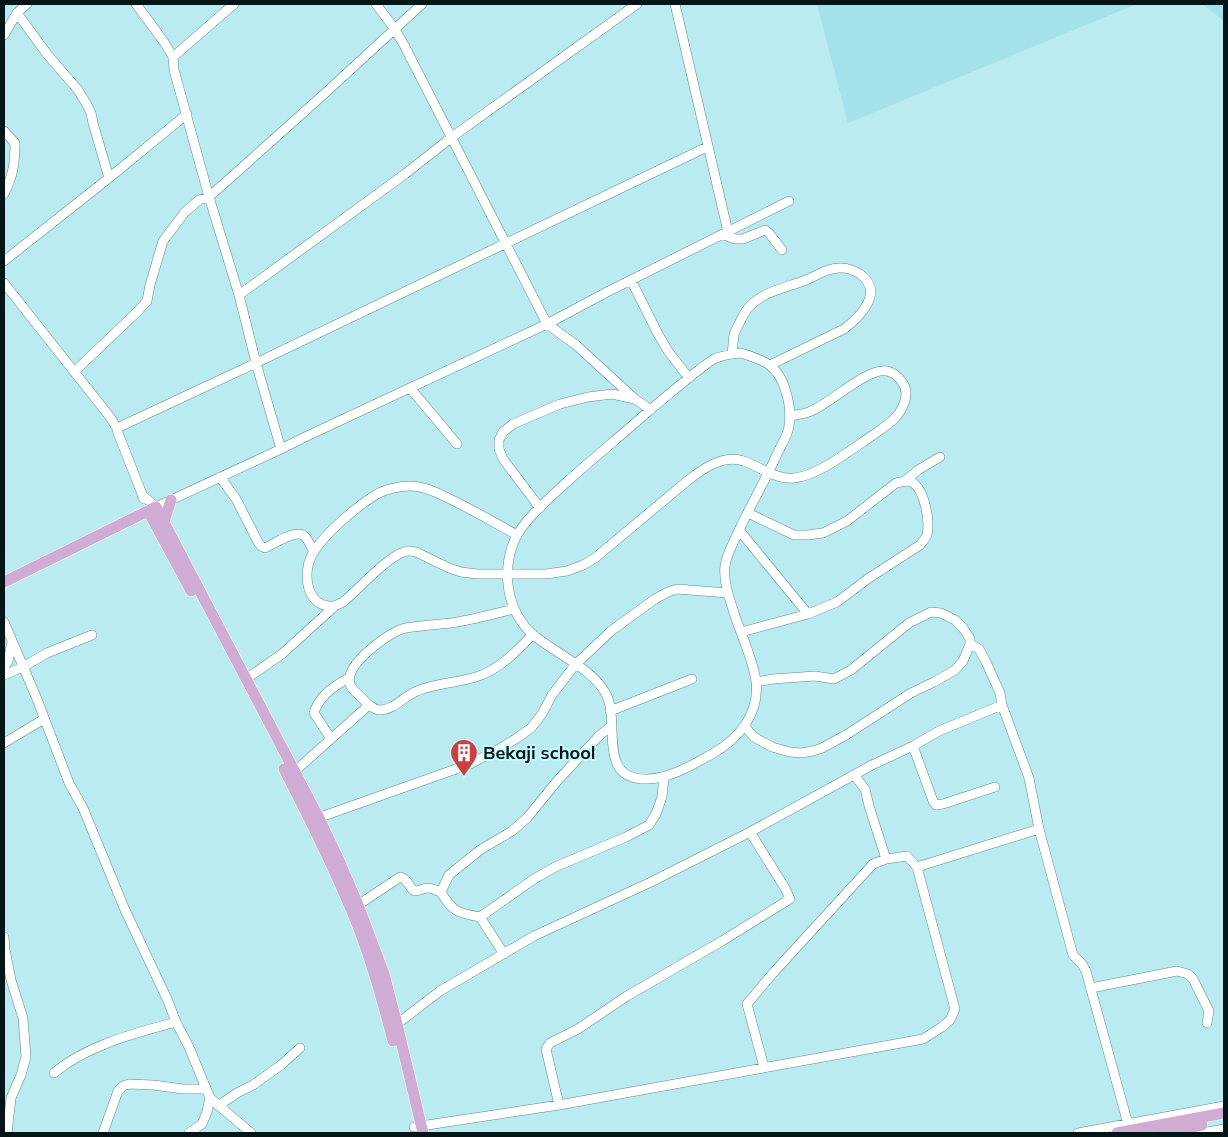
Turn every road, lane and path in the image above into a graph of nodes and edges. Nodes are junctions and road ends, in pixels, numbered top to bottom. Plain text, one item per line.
1 (27, 4) edge
2 (136, 4) edge
3 (234, 4) edge
4 (376, 4) edge
5 (422, 4) edge
6 (637, 4) edge
7 (675, 4) edge
8 (17, 13) junction
9 (394, 28) junction
10 (4, 35) edge
11 (173, 57) junction
12 (187, 114) junction
13 (4, 131) edge
14 (452, 137) junction
15 (707, 147) junction
16 (109, 178) junction
17 (4, 194) edge
18 (209, 197) junction
19 (788, 201) dead end
20 (725, 233) junction
21 (506, 244) junction
22 (782, 250) dead end
23 (4, 261) edge
24 (631, 280) junction
25 (4, 283) edge
26 (239, 295) junction
27 (547, 324) junction
28 (732, 354) junction
29 (256, 363) junction
30 (770, 365) junction
31 (74, 372) junction
32 (689, 378) junction
33 (410, 388) junction
34 (635, 399) junction
35 (651, 410) junction
36 (789, 416) junction
37 (117, 428) junction
38 (457, 444) dead end
39 (281, 449) junction
40 (940, 457) dead end
41 (769, 473) junction
42 (220, 477) junction
43 (905, 481) junction
44 (171, 500) junction
45 (540, 508) junction
46 (152, 509) junction
47 (748, 513) junction
48 (136, 517) junction
49 (160, 524) junction
50 (739, 530) junction
51 (517, 535) junction
52 (314, 552) junction
53 (508, 574) junction
54 (4, 582) edge
55 (728, 593) junction
56 (334, 606) junction
57 (514, 608) junction
58 (808, 614) junction
59 (4, 622) edge
60 (741, 632) junction
61 (92, 634) dead end
62 (533, 634) junction
63 (12, 642) junction
64 (223, 643) junction
65 (970, 644) junction
66 (575, 665) junction
67 (4, 667) edge
68 (23, 667) junction
69 (4, 675) edge
70 (349, 678) junction
71 (246, 679) junction
72 (692, 679) dead end
73 (756, 682) junction
74 (369, 705) junction
75 (1002, 705) junction
76 (610, 711) junction
77 (44, 718) junction
78 (611, 726) junction
79 (745, 727) junction
80 (331, 739) junction
81 (4, 744) edge
82 (913, 746) junction
83 (294, 772) junction
84 (854, 775) junction
85 (664, 777) junction
86 (995, 787) dead end
87 (314, 819) junction
88 (1039, 829) junction
89 (750, 832) junction
90 (886, 859) junction
91 (916, 867) junction
92 (440, 892) junction
93 (358, 905) junction
94 (480, 917) junction
95 (4, 937) edge
96 (504, 954) junction
97 (1091, 988) junction
98 (176, 1022) junction
99 (1207, 1023) dead end
100 (397, 1024) junction
101 (300, 1048) dead end
102 (764, 1067) junction
103 (54, 1073) dead end
104 (206, 1089) junction
105 (210, 1098) junction
106 (560, 1105) junction
107 (218, 1106) junction
108 (1224, 1106) edge
109 (1224, 1113) edge
110 (1224, 1121) edge
111 (1128, 1124) junction
112 (1224, 1129) edge
113 (418, 1130) edge
114 (7, 1133) edge
115 (103, 1133) edge
116 (189, 1133) edge
117 (251, 1133) edge
118 (1078, 1133) edge
119 (1117, 1133) edge
120 (1160, 1133) edge
121 (1202, 1133) edge

1 - 8 street
2 - 11 street
3 - 11 street
4 - 9 street
5 - 9 street
6 - 14 street
7 - 15 street
8 - 10 street
8 - 16 street
9 - 14 street
9 - 18 street
11 - 12 street
12 - 16 street
12 - 18 street
13 - 17 street
14 - 21 street
14 - 26 street
15 - 20 street
15 - 21 street
16 - 23 street
18 - 26 street
18 - 31 street
19 - 20 street
20 - 22 street
20 - 24 street
21 - 27 street
21 - 29 street
24 - 27 street
24 - 32 street
25 - 31 street
26 - 29 street
27 - 33 street
27 - 34 street
28 - 30 street
28 - 30 street
28 - 32 street
29 - 37 street
29 - 39 street
30 - 36 street
31 - 37 street
32 - 35 street
33 - 38 street
33 - 39 street
34 - 35 street
34 - 45 street
35 - 45 street
36 - 41 street
36 - 41 street
37 - 46 street
39 - 42 street
40 - 43 street
41 - 47 street
41 - 53 street
42 - 44 street
42 - 52 street
43 - 47 street
43 - 58 street
44 - 46 street
44 - 49 main road
45 - 51 street
46 - 48 main road
46 - 49 main road
47 - 50 street
48 - 49 main road
48 - 54 main road
49 - 64 main road
50 - 55 street
50 - 58 street
51 - 52 street
51 - 53 street
52 - 56 street
53 - 56 street
53 - 57 street
55 - 60 street
55 - 66 street
56 - 71 street
57 - 62 street
57 - 70 street
58 - 60 street
59 - 63 street
60 - 73 street
61 - 68 street
62 - 66 street
62 - 74 street
63 - 67 street
63 - 68 street
64 - 71 main road
64 - 87 main road
65 - 73 street
65 - 75 street
65 - 79 street
66 - 76 street
66 - 87 street
68 - 69 street
68 - 77 street
70 - 74 street
70 - 80 street
71 - 83 main road
72 - 76 street
73 - 79 street
74 - 80 street
75 - 82 street
75 - 88 street
76 - 78 street
77 - 81 street
77 - 98 street
78 - 85 street
78 - 92 street
79 - 85 street
80 - 83 street
82 - 84 street
82 - 86 street
83 - 87 main road
84 - 89 street
84 - 90 street
85 - 94 street
87 - 93 main road
87 - 113 main road
88 - 91 street
88 - 97 street
89 - 96 street
89 - 106 street
90 - 91 street
90 - 102 street
91 - 102 street
92 - 93 street
92 - 94 street
93 - 100 main road
94 - 96 street
95 - 114 street
96 - 100 street
97 - 99 street
97 - 111 street
98 - 103 street
98 - 104 street
100 - 113 main road
101 - 107 street
102 - 106 street
104 - 105 street
104 - 115 street
105 - 107 street
105 - 116 street
106 - 113 street
107 - 117 street
108 - 111 street
109 - 119 main road
110 - 120 main road
111 - 118 street
112 - 121 street

